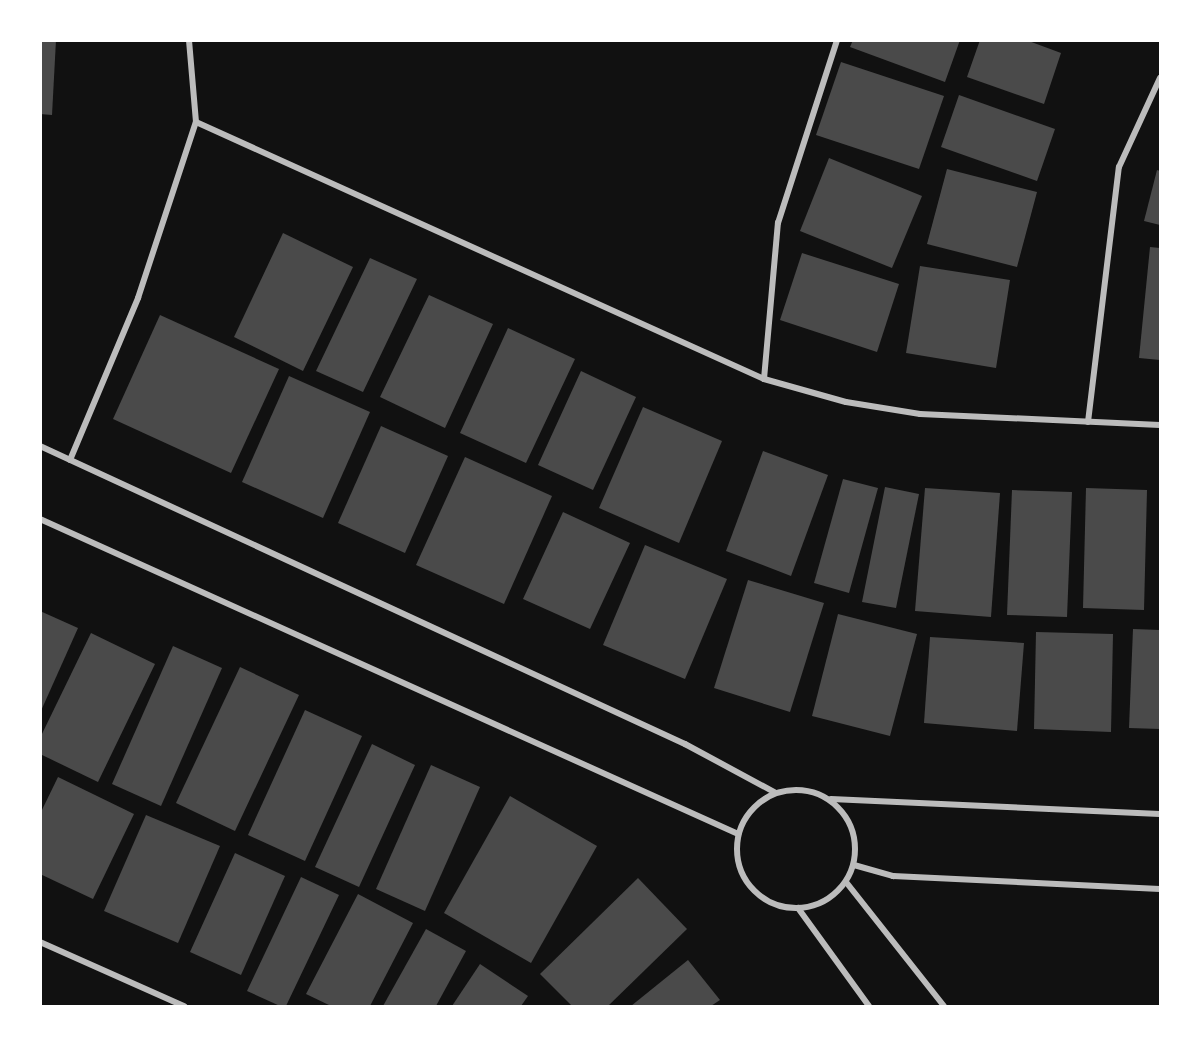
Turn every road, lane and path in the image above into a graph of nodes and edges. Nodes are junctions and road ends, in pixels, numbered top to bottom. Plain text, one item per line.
1 (189, 40) edge
2 (837, 40) edge
3 (1161, 78) edge
4 (195, 122) junction
5 (764, 379) junction
6 (1088, 422) junction
7 (1161, 425) edge
8 (40, 446) edge
9 (70, 460) junction
10 (40, 519) edge
11 (776, 793) junction
12 (831, 799) junction
13 (1161, 814) edge
14 (738, 834) junction
15 (854, 865) junction
16 (846, 882) junction
17 (1161, 889) edge
18 (798, 908) junction
19 (40, 942) edge
20 (184, 1006) edge
21 (869, 1006) edge
22 (944, 1006) edge

1 - 4 street
2 - 5 street
3 - 6 street
4 - 5 street
4 - 9 street
5 - 6 street
6 - 7 street
8 - 9 street
9 - 11 street
10 - 14 street
11 - 12 street
11 - 14 street
12 - 13 street
12 - 15 street
14 - 18 street
15 - 16 street
15 - 17 street
16 - 18 street
16 - 22 street
18 - 21 street
19 - 20 street

